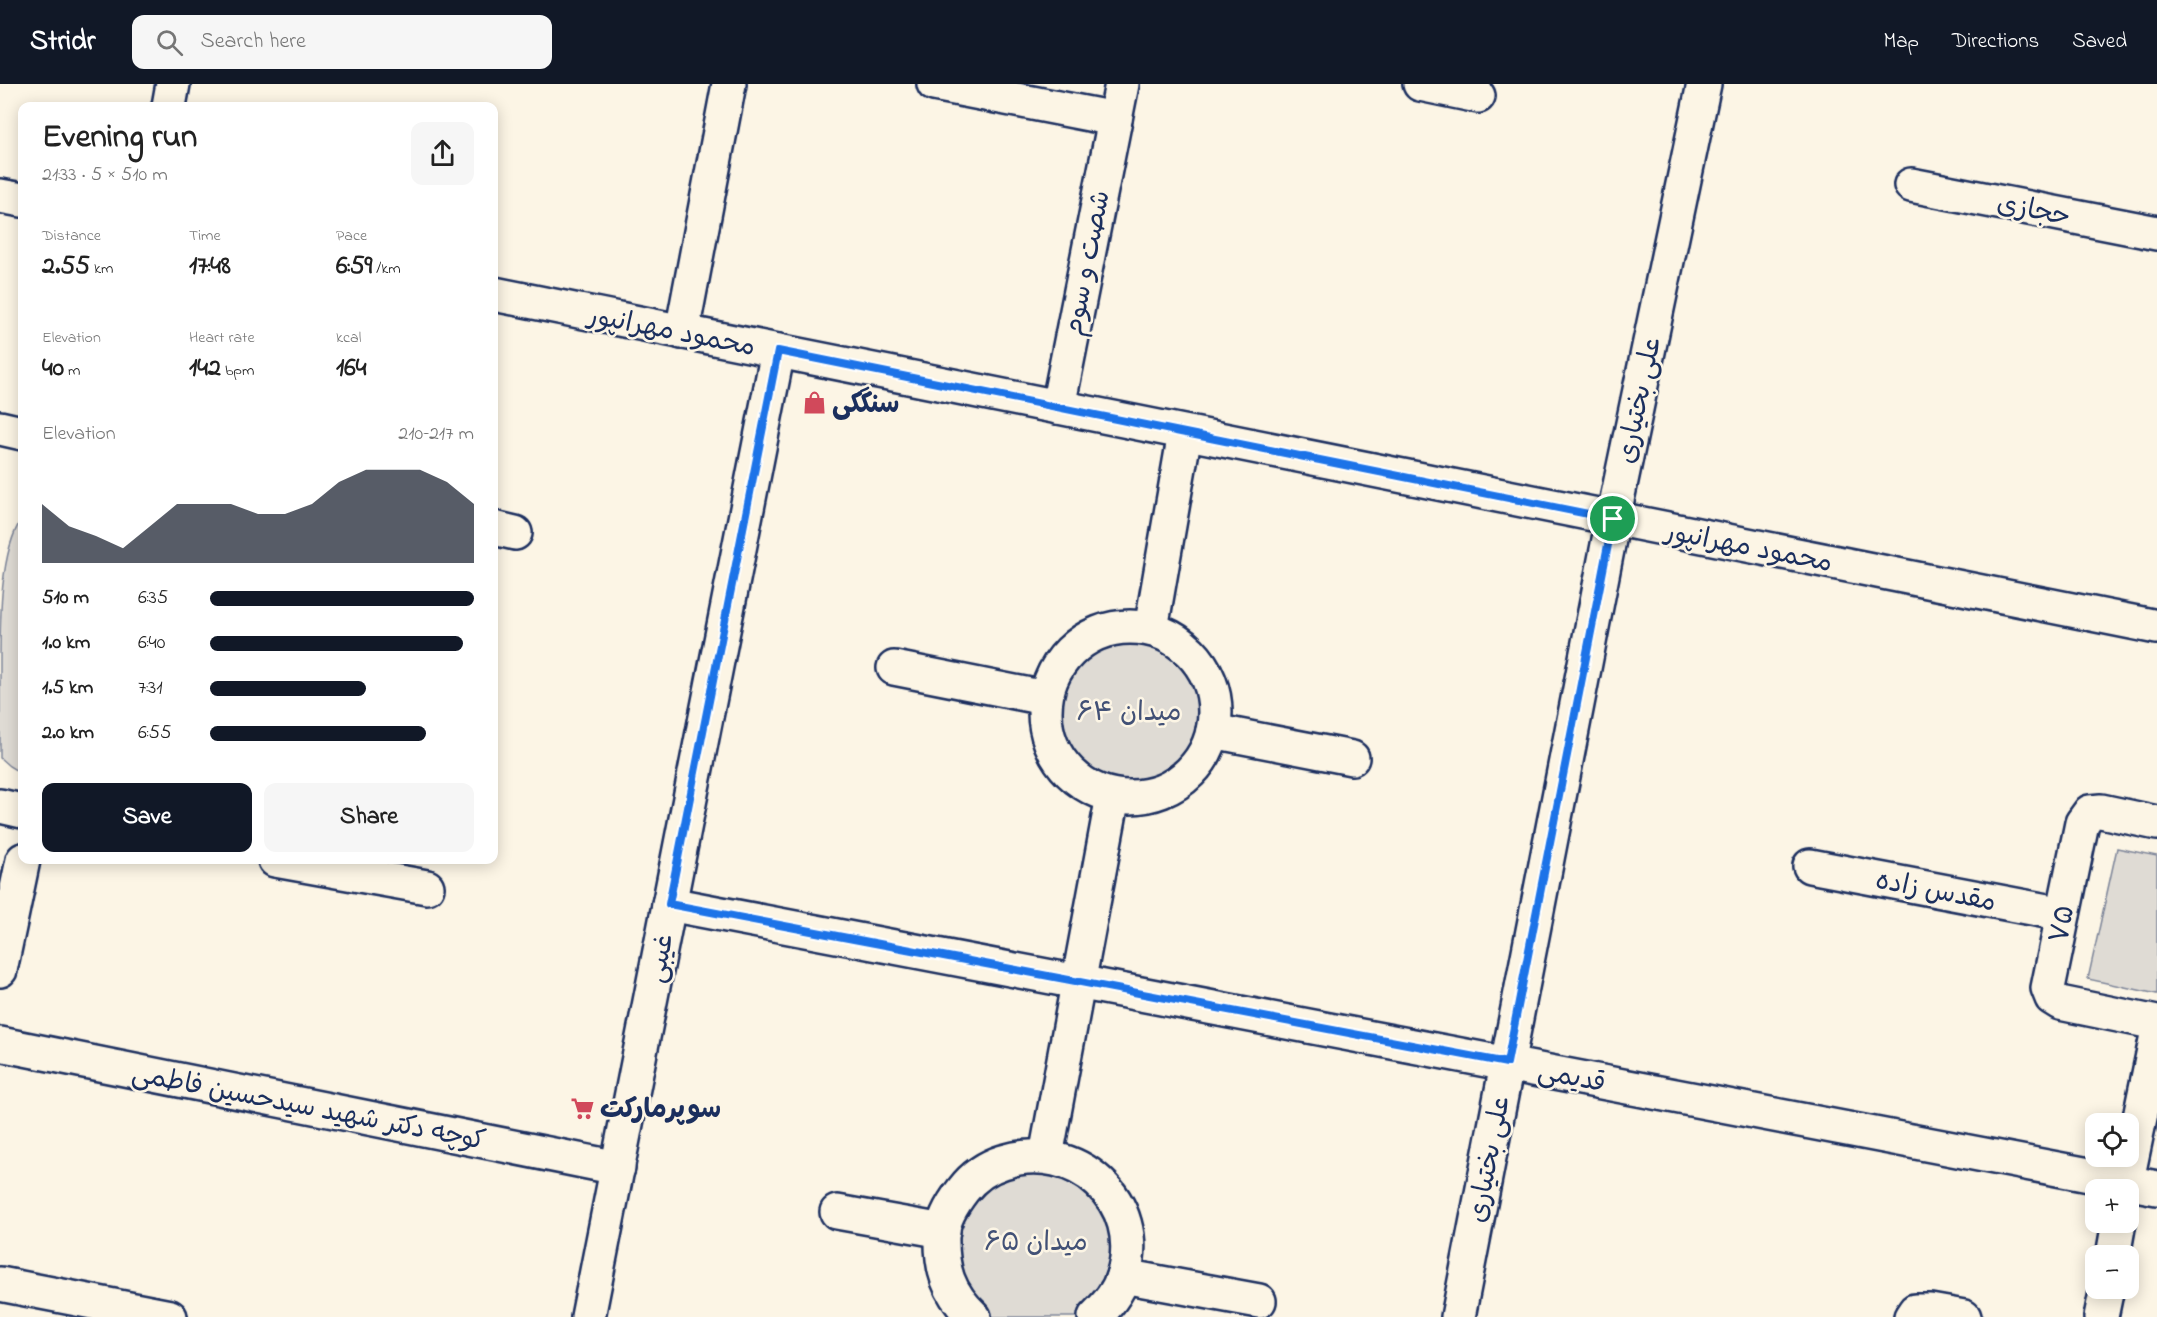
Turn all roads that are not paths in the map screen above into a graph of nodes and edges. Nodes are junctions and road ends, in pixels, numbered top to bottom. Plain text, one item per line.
1 (173, 84) edge
2 (729, 84) edge
3 (934, 84) edge
4 (1122, 84) edge
5 (1420, 84) edge
6 (1704, 84) edge
7 (1478, 96) dead end
8 (170, 102) edge
9 (1115, 118) junction
10 (1911, 185) dead end
11 (0, 196) edge
12 (18, 199) edge
13 (2157, 233) edge
14 (498, 295) edge
15 (682, 332) junction
16 (778, 351) junction
17 (1058, 407) junction
18 (0, 429) edge
19 (18, 431) edge
20 (1185, 433) junction
21 (1613, 519) junction
22 (2157, 627) edge
23 (1151, 629) junction
24 (894, 668) dead end
25 (1045, 698) junction
26 (1213, 731) junction
27 (1352, 758) dead end
28 (1113, 796) junction
29 (0, 806) edge
30 (18, 810) edge
31 (2157, 824) edge
32 (22, 864) edge
33 (298, 864) edge
34 (1809, 866) dead end
35 (427, 887) dead end
36 (669, 904) junction
37 (2063, 915) junction
38 (0, 970) edge
39 (1078, 981) junction
40 (2157, 1023) edge
41 (2157, 1035) edge
42 (0, 1044) edge
43 (1507, 1063) junction
44 (1046, 1156) junction
45 (618, 1168) junction
46 (2095, 1179) edge
47 (2137, 1179) edge
48 (837, 1212) dead end
49 (943, 1231) junction
50 (1123, 1276) junction
51 (0, 1284) edge
52 (2105, 1299) edge
53 (1259, 1301) dead end
54 (41, 1305) edge
55 (170, 1317) edge
56 (588, 1317) edge
57 (974, 1317) edge
58 (1095, 1317) edge
59 (1458, 1317) edge
60 (1911, 1317) edge
61 (1964, 1317) edge
62 (2102, 1317) edge

1 - 8 street
2 - 15 street
3 - 9 street
4 - 9 street, شصت و سوم
5 - 7 street
6 - 21 street, علی بختیاری
9 - 17 street, شصت و سوم
10 - 13 street, حجازی
11 - 12 street
14 - 15 street, محمود مهرانپور
15 - 16 street, محمود مهرانپور
16 - 17 street, محمود مهرانپور
16 - 36 street, غیبی
17 - 20 street, محمود مهرانپور
18 - 19 street
20 - 21 street, محمود مهرانپور
20 - 23 street
21 - 22 street, محمود مهرانپور
21 - 43 street, علی بختیاری
23 - 25 street
23 - 26 street
24 - 25 street
25 - 28 street
26 - 27 street
26 - 28 street
28 - 39 street
29 - 30 street
31 - 37 street, ۷۵
32 - 38 street
33 - 35 street
34 - 37 street, مقدس زاده
36 - 39 street, قدیمی
36 - 45 street, غیبی
37 - 40 street, ۷۵
39 - 43 street, قدیمی
39 - 44 street
41 - 47 street
42 - 45 street, کوچه دکتر شهید سیدحسین فاطمی
43 - 46 street, قدیمی
43 - 59 street, علی بختیاری
44 - 49 street
44 - 50 street
45 - 56 street, غیبی
48 - 49 street
49 - 57 street
50 - 53 street
50 - 58 street
51 - 54 street
52 - 62 street
54 - 55 street
60 - 61 street

